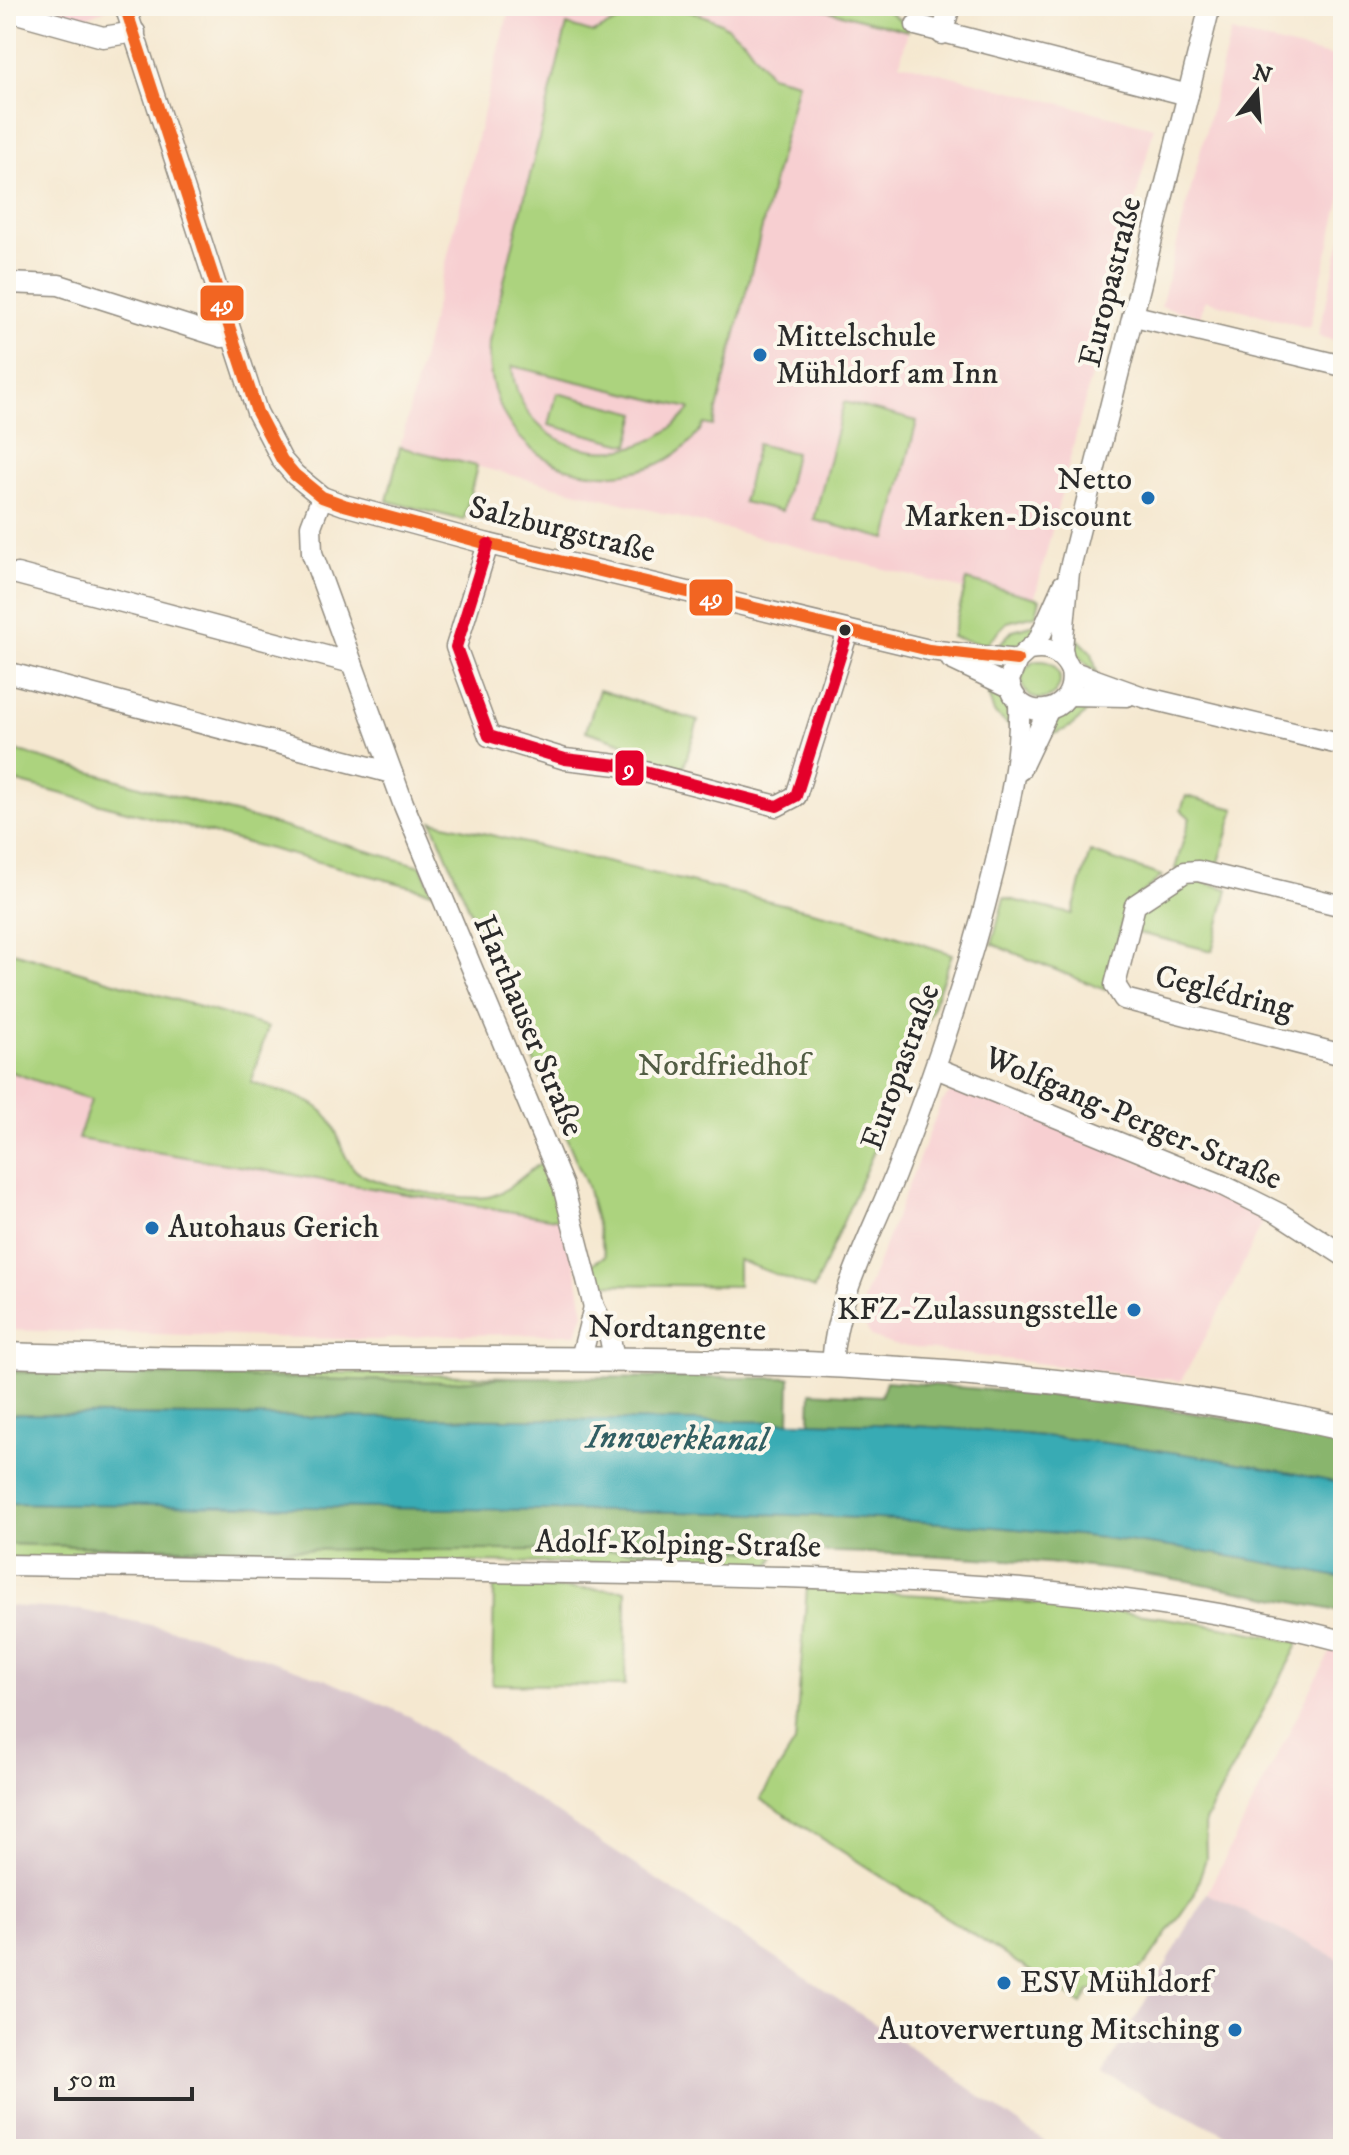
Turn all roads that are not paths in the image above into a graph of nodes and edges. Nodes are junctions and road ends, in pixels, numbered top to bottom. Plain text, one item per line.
1 (125, 6) edge
2 (950, 6) edge
3 (1210, 6) edge
4 (6, 10) edge
5 (916, 25) dead end
6 (135, 32) junction
7 (942, 34) junction
8 (1188, 95) junction
9 (6, 283) edge
10 (1135, 316) junction
11 (231, 336) junction
12 (1343, 366) edge
13 (322, 497) junction
14 (488, 544) junction
15 (1069, 572) junction
16 (17, 574) dead end
17 (848, 631) junction
18 (929, 650) junction
19 (1024, 655) junction
20 (352, 663) junction
21 (1068, 665) junction
22 (6, 672) edge
23 (1014, 695) junction
24 (1069, 695) junction
25 (1143, 697) junction
26 (1048, 711) junction
27 (1343, 745) edge
28 (392, 773) junction
29 (1014, 785) junction
30 (1343, 906) edge
31 (1343, 1055) edge
32 (936, 1068) junction
33 (1343, 1255) edge
34 (594, 1307) junction
35 (6, 1355) edge
36 (581, 1358) junction
37 (614, 1359) junction
38 (832, 1364) junction
39 (1343, 1428) edge
40 (6, 1565) edge
41 (1343, 1641) edge

1 - 6 street
2 - 7 street
3 - 8 street, Europastraße
4 - 6 street
5 - 7 street
6 - 11 street
7 - 8 street
8 - 10 street, Europastraße
9 - 11 street
10 - 12 street
10 - 15 street, Europastraße
11 - 13 street
13 - 14 street, Salzburgstraße
13 - 20 street, Harthauser Straße
14 - 17 street, Salzburgstraße
14 - 17 street
15 - 19 street, Europastraße
15 - 21 street, Europastraße
16 - 20 street
17 - 18 street, Salzburgstraße
18 - 19 street, Salzburgstraße
18 - 23 street, Salzburgstraße
19 - 21 street
19 - 23 street
20 - 28 street, Harthauser Straße
21 - 24 street
21 - 25 street
22 - 28 street
23 - 26 street
23 - 29 street, Europastraße
24 - 25 street
24 - 26 street
25 - 27 street
26 - 29 street, Europastraße
28 - 34 street, Harthauser Straße
29 - 32 street, Europastraße
30 - 31 street, Ceglédring
32 - 33 street, Wolfgang-Perger-Straße
32 - 38 street, Europastraße
34 - 36 street, Harthauser Straße
34 - 37 street, Harthauser Straße
35 - 36 main road, Nordtangente
36 - 37 main road, Nordtangente
37 - 38 main road, Nordtangente
38 - 39 main road, Nordtangente
40 - 41 street, Adolf-Kolping-Straße

